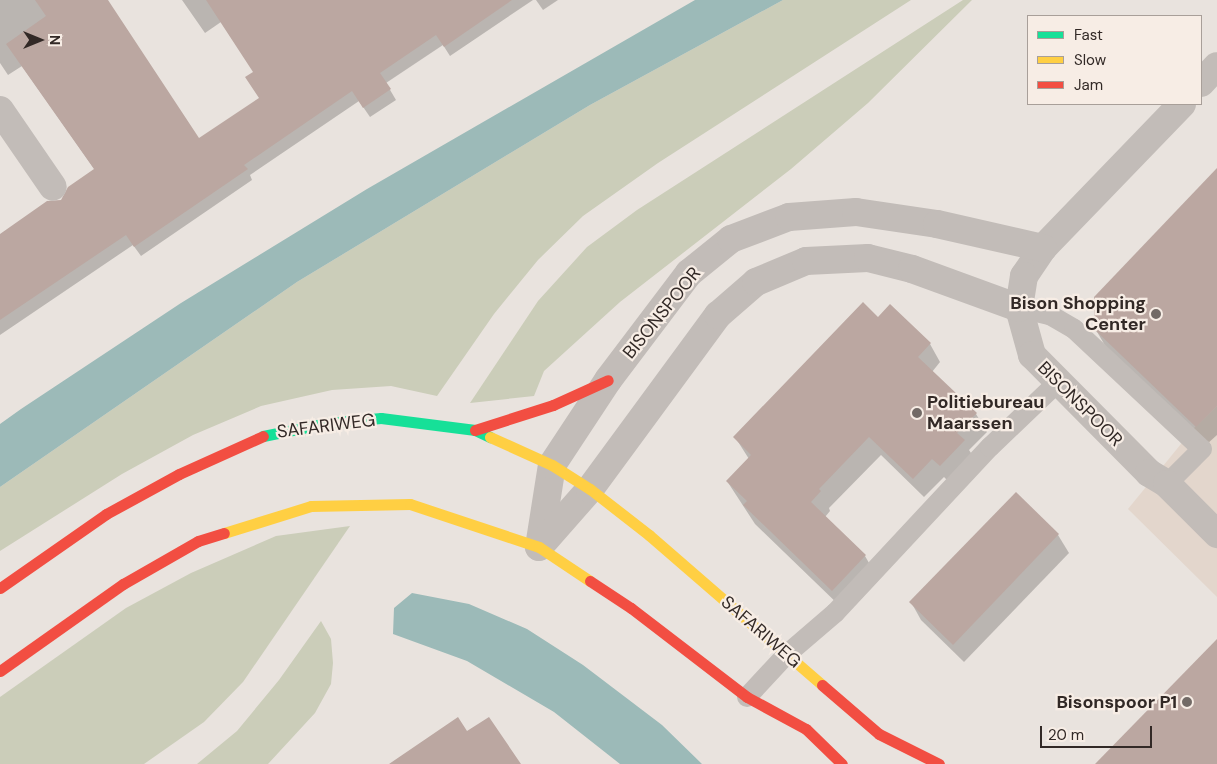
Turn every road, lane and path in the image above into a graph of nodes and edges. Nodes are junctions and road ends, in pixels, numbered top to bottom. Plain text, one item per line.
1 (1217, 66) edge
2 (1202, 82) edge
3 (1181, 105) edge
4 (0, 110) edge
5 (53, 187) dead end
6 (1043, 248) junction
7 (1019, 308) junction
8 (608, 380) junction
9 (1057, 383) junction
10 (475, 430) junction
11 (552, 465) junction
12 (1167, 484) junction
13 (590, 489) junction
14 (1217, 534) edge
15 (539, 547) junction
16 (0, 588) edge
17 (786, 655) junction
18 (0, 671) edge
19 (747, 697) junction
20 (842, 764) edge
21 (939, 764) edge

1 - 2 street
3 - 6 street, BISONSPOOR
4 - 5 street
6 - 7 street, BISONSPOOR
6 - 8 street, BISONSPOOR
7 - 9 street, BISONSPOOR
7 - 12 lane
7 - 13 street
8 - 10 street
8 - 11 street, BISONSPOOR
9 - 12 street, BISONSPOOR
9 - 17 lane
10 - 11 street, SAFARIWEG
10 - 16 street, SAFARIWEG
11 - 13 street, SAFARIWEG
11 - 15 street, BISONSPOOR
12 - 14 street, BISONSPOOR
13 - 15 street
13 - 17 street, SAFARIWEG
15 - 18 street
15 - 19 street
17 - 19 lane
17 - 21 street, SAFARIWEG
19 - 20 street

